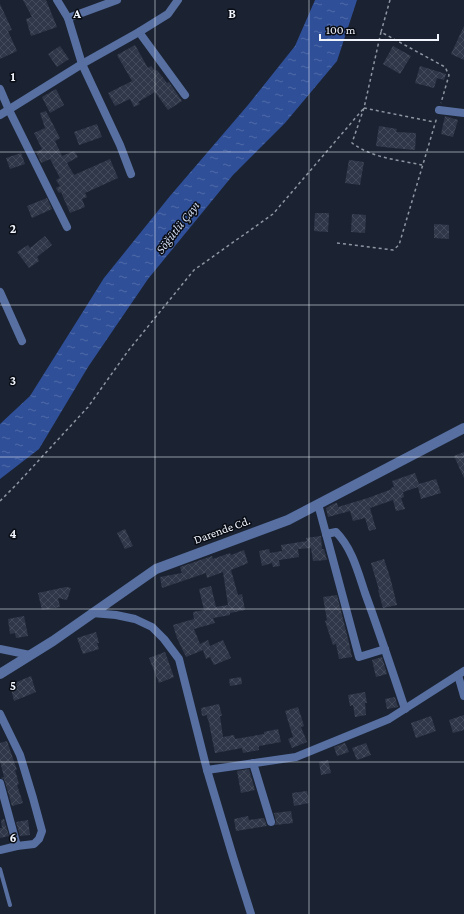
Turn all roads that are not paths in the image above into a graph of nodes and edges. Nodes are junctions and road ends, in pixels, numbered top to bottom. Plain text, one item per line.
1 (57, 0) edge
2 (118, 0) edge
3 (178, 0) edge
4 (68, 18) junction
5 (139, 32) junction
6 (82, 64) junction
7 (0, 89) edge
8 (185, 95) dead end
9 (9, 110) junction
10 (438, 110) road end
11 (464, 113) edge
12 (0, 115) edge
13 (131, 174) dead end
14 (67, 227) dead end
15 (0, 292) edge
16 (22, 341) dead end
17 (464, 428) edge
18 (318, 504) junction
19 (326, 534) junction
20 (92, 613) junction
21 (385, 649) junction
22 (0, 650) edge
23 (30, 655) junction
24 (461, 673) edge
25 (0, 674) edge
26 (464, 696) edge
27 (405, 709) junction
28 (0, 714) edge
29 (253, 763) junction
30 (207, 770) junction
31 (0, 783) edge
32 (271, 822) dead end
33 (17, 846) junction
34 (0, 850) edge
35 (0, 869) edge
36 (10, 905) dead end
37 (251, 914) edge

1 - 4 street
2 - 4 street
3 - 5 street
4 - 6 street
5 - 6 street
5 - 8 street
6 - 9 street
6 - 13 street
7 - 9 street
9 - 12 street
9 - 14 street
10 - 11 street
15 - 16 street
17 - 18 street, Darende Cd.
18 - 19 street
18 - 20 street, Darende Cd.
19 - 21 street
19 - 21 street
20 - 23 street, Darende Cd.
20 - 30 street
21 - 27 street
22 - 23 street
23 - 25 street, Darende Cd.
24 - 26 street
24 - 27 street
27 - 29 street
28 - 33 street
29 - 30 street
29 - 32 street
30 - 37 street
31 - 33 street
33 - 34 street
35 - 36 lane

